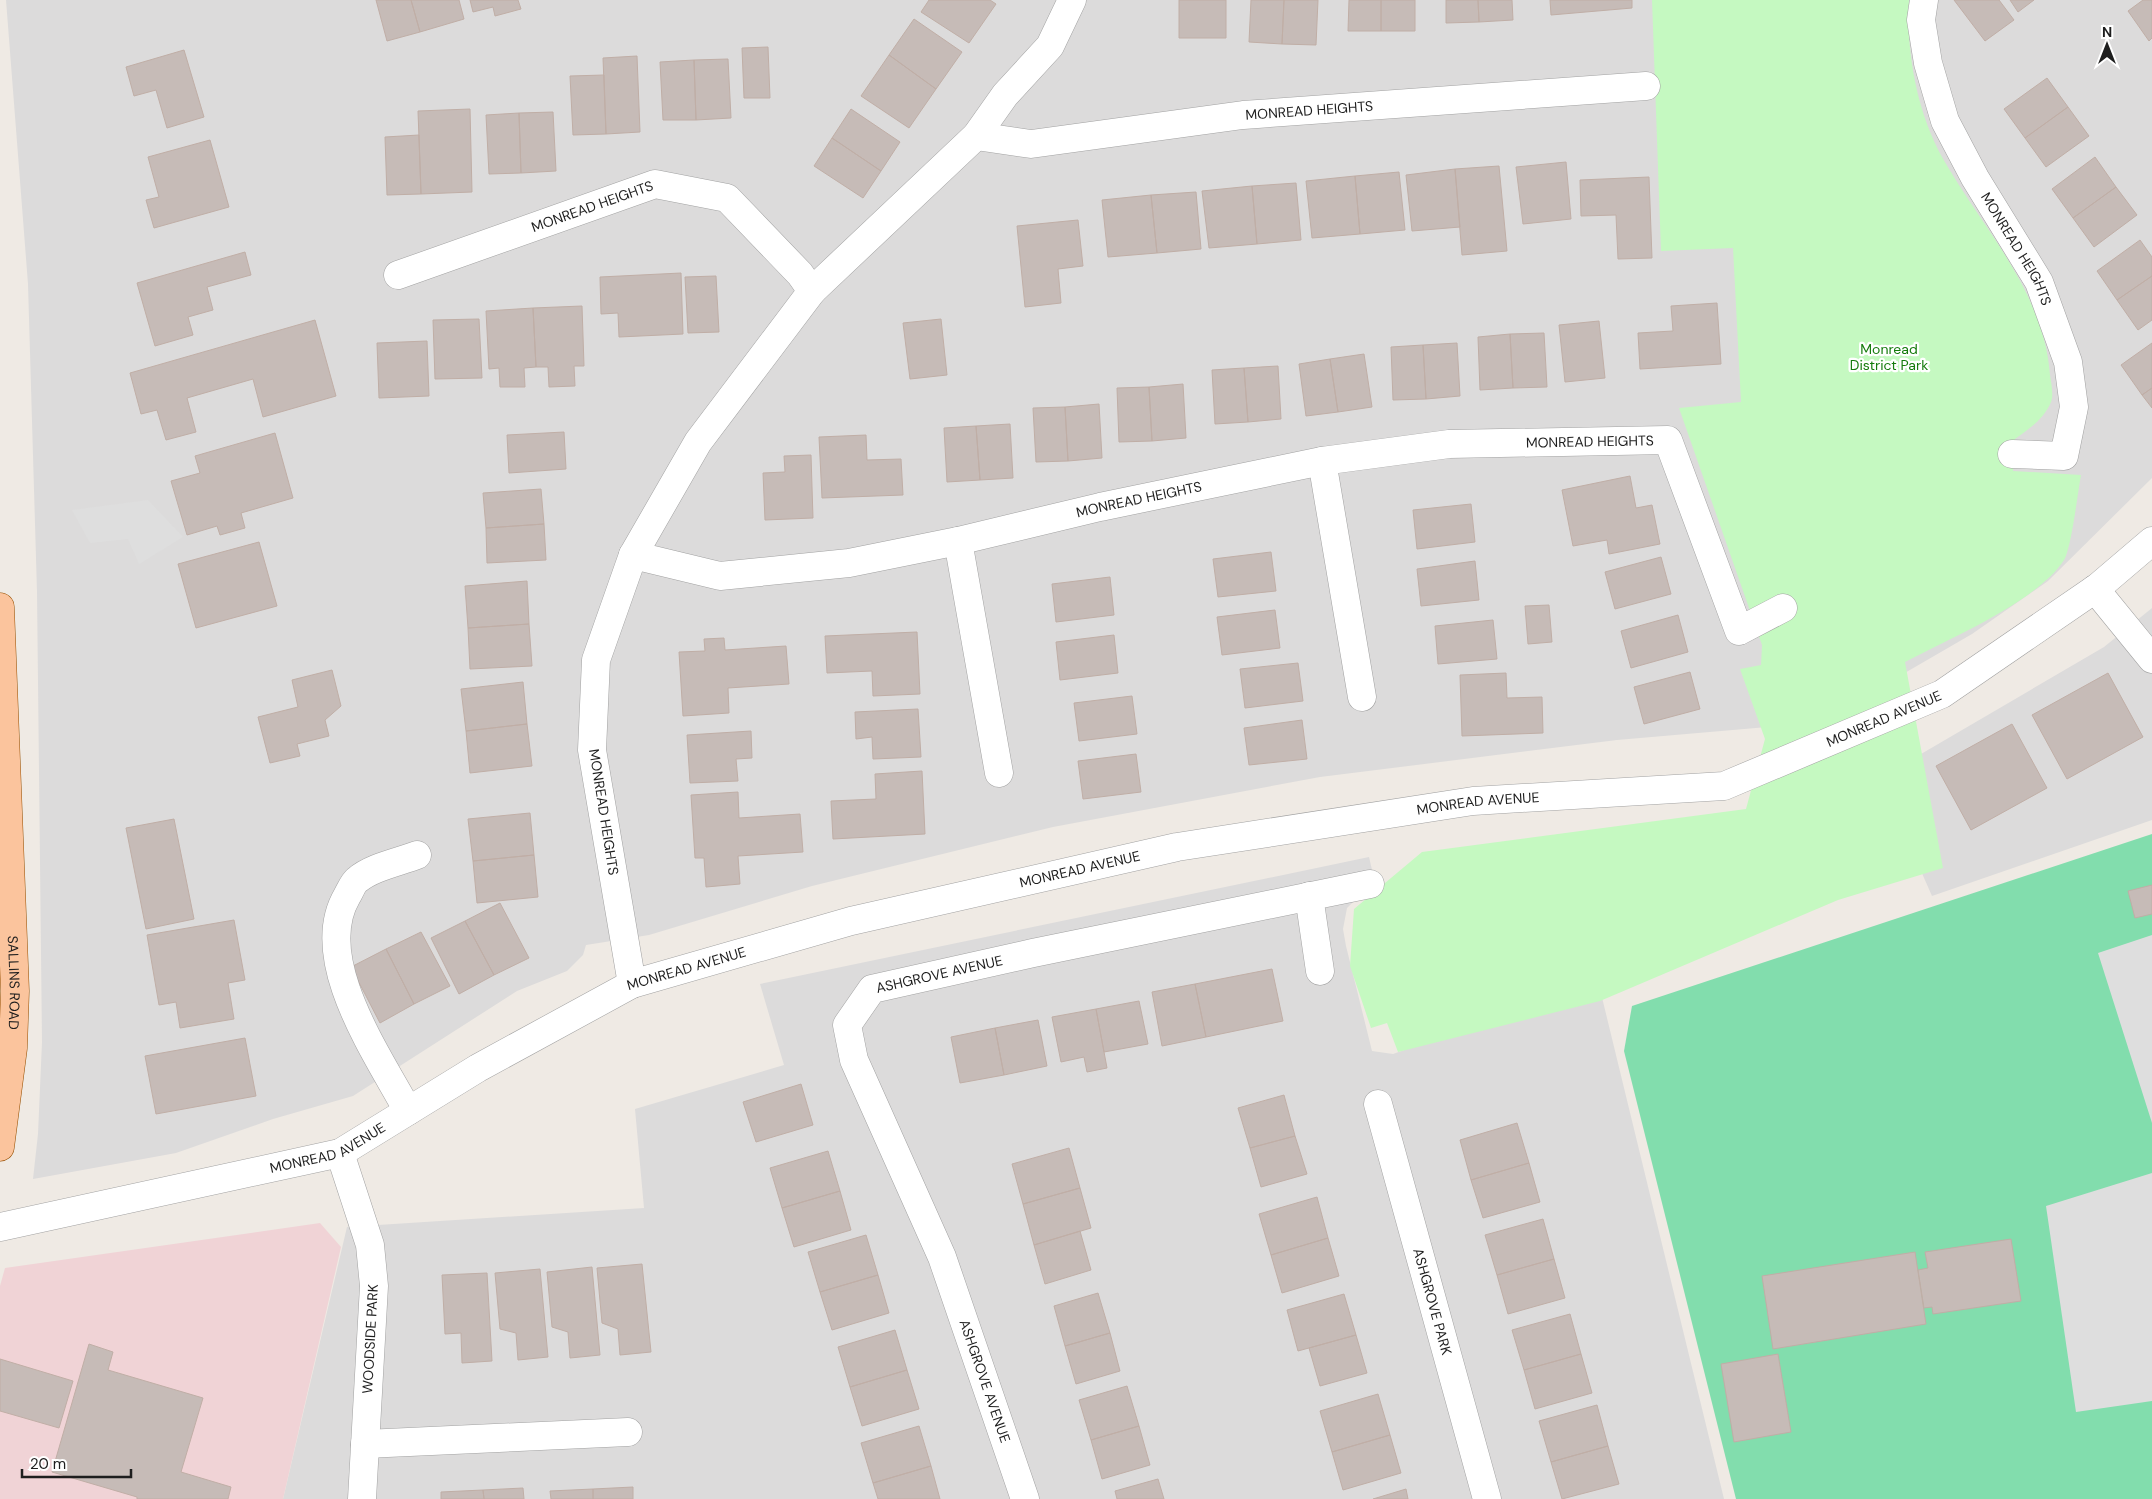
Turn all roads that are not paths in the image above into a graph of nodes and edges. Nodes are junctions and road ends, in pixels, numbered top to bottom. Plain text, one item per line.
1 (1072, 0) edge
2 (1924, 0) edge
3 (1646, 86) dead end
4 (976, 136) junction
5 (398, 275) dead end
6 (812, 291) junction
7 (2012, 454) dead end
8 (1322, 461) junction
9 (958, 541) junction
10 (2152, 541) edge
11 (633, 555) junction
12 (2096, 589) junction
13 (0, 607) edge
14 (1783, 608) dead end
15 (2152, 659) edge
16 (1362, 697) dead end
17 (999, 773) dead end
18 (417, 855) dead end
19 (1370, 884) dead end
20 (1309, 896) junction
21 (1320, 971) dead end
22 (632, 984) junction
23 (1378, 1104) dead end
24 (408, 1111) junction
25 (0, 1147) edge
26 (340, 1153) junction
27 (0, 1227) edge
28 (628, 1432) dead end
29 (365, 1444) junction
30 (362, 1499) edge
31 (1025, 1499) edge
32 (1487, 1499) edge

1 - 4 street, MONREAD HEIGHTS
2 - 7 street, MONREAD HEIGHTS
3 - 4 street, MONREAD HEIGHTS
4 - 6 street, MONREAD HEIGHTS
5 - 6 street, MONREAD HEIGHTS
6 - 11 street, MONREAD HEIGHTS
8 - 9 street, MONREAD HEIGHTS
8 - 14 street, MONREAD HEIGHTS
8 - 16 street
9 - 11 street, MONREAD HEIGHTS
9 - 17 street
10 - 12 street, MONREAD AVENUE
11 - 22 street, MONREAD HEIGHTS
12 - 15 street
12 - 22 street, MONREAD AVENUE
13 - 25 main road, SALLINS ROAD
18 - 24 street
19 - 20 street, ASHGROVE AVENUE
20 - 21 street
20 - 31 street, ASHGROVE AVENUE
22 - 24 street, MONREAD AVENUE
23 - 32 street, ASHGROVE PARK
24 - 26 street, MONREAD AVENUE
26 - 27 street, MONREAD AVENUE
26 - 29 street, WOODSIDE PARK
28 - 29 street
29 - 30 street, WOODSIDE PARK

